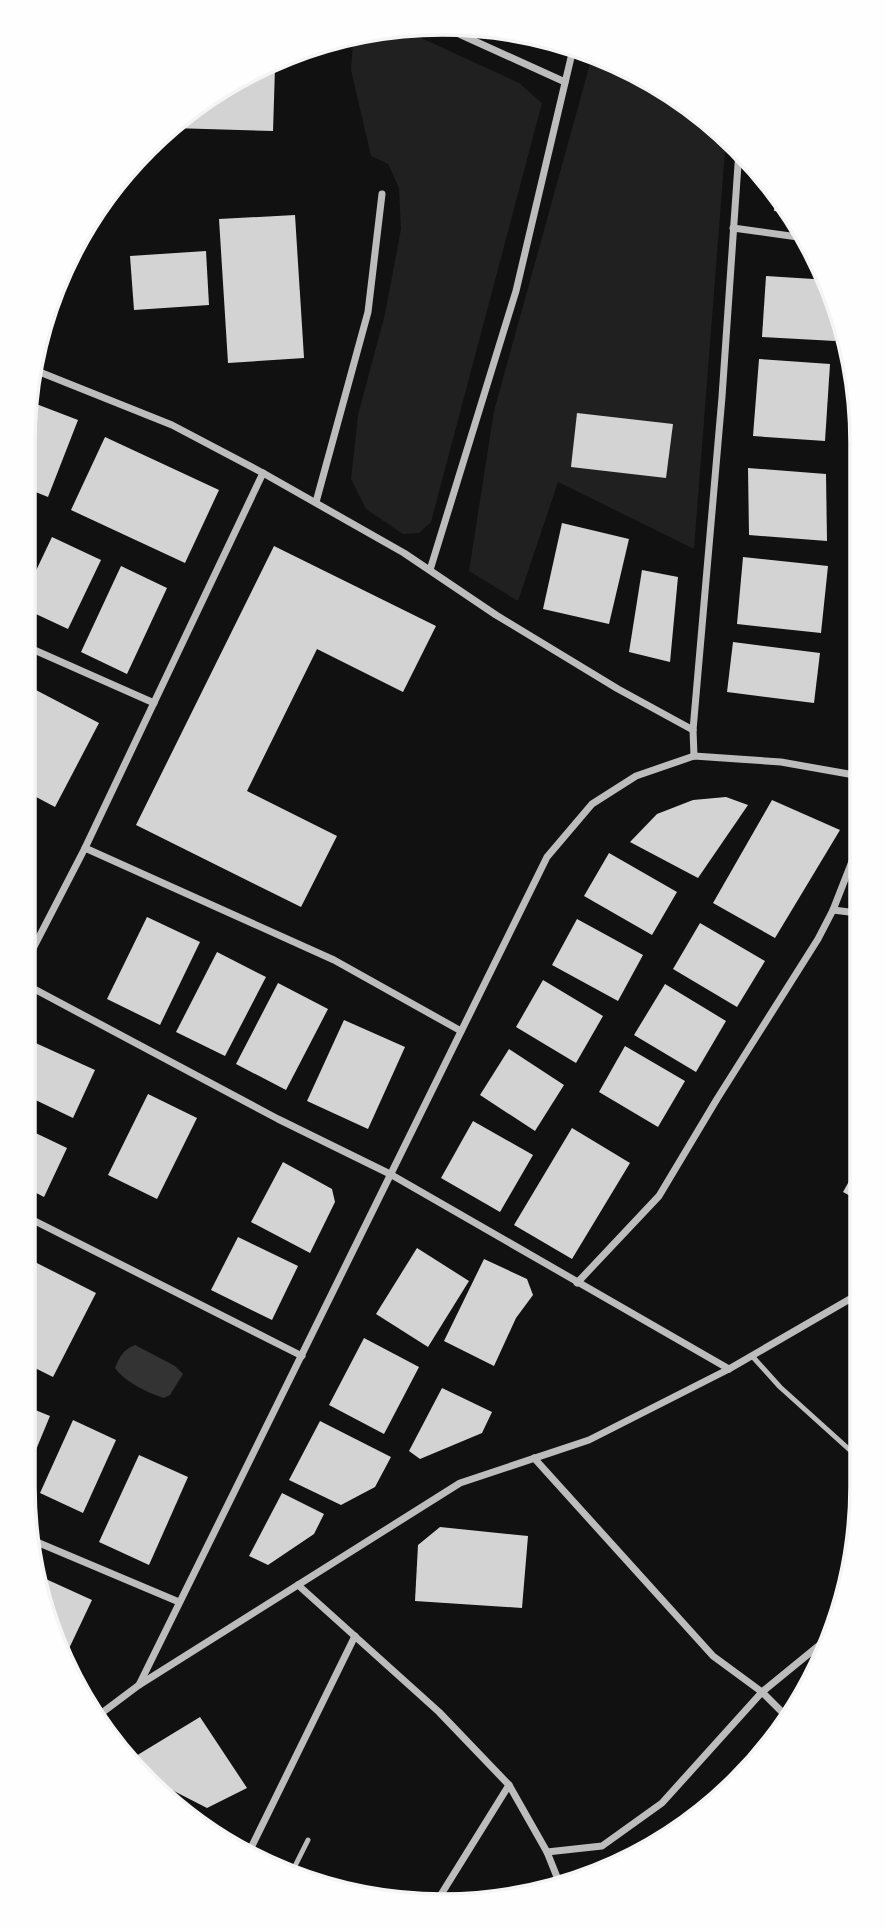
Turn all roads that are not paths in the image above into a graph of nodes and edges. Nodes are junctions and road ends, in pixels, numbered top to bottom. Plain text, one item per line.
1 (463, 36) edge
2 (571, 56) edge
3 (565, 82) junction
4 (738, 162) edge
5 (382, 194) dead end
6 (733, 228) junction
7 (793, 236) edge
8 (41, 373) edge
9 (263, 472) junction
10 (316, 502) junction
11 (430, 570) junction
12 (35, 650) edge
13 (154, 703) junction
14 (693, 730) junction
15 (694, 756) junction
16 (850, 774) edge
17 (85, 848) junction
18 (850, 868) edge
19 (834, 910) junction
20 (850, 912) edge
21 (35, 945) edge
22 (35, 989) edge
23 (461, 1031) junction
24 (390, 1174) junction
25 (35, 1221) edge
26 (577, 1283) junction
27 (850, 1299) edge
28 (302, 1356) junction
29 (752, 1356) junction
30 (729, 1369) junction
31 (850, 1450) edge
32 (534, 1458) junction
33 (39, 1543) edge
34 (298, 1585) junction
35 (179, 1602) junction
36 (355, 1636) junction
37 (817, 1647) edge
38 (139, 1685) junction
39 (762, 1692) junction
40 (103, 1712) edge
41 (782, 1712) edge
42 (509, 1786) junction
43 (307, 1840) dead end
44 (252, 1846) edge
45 (547, 1852) junction
46 (295, 1866) edge
47 (557, 1877) edge
48 (442, 1894) edge

1 - 3 street
2 - 3 street
3 - 11 street
4 - 6 street
5 - 10 street
6 - 7 street
6 - 14 street
8 - 9 street
9 - 10 street
9 - 13 street
10 - 11 street
11 - 14 street
12 - 13 street
13 - 17 street
14 - 15 street
15 - 16 street
15 - 23 street
17 - 21 street
17 - 23 street
18 - 19 street
19 - 20 street
19 - 26 street
22 - 24 street
23 - 24 street
24 - 26 street
24 - 28 street
25 - 28 street
26 - 30 street
27 - 29 street
28 - 35 street
29 - 30 street
29 - 31 lane
30 - 32 street
32 - 34 street
32 - 39 street
33 - 35 street
34 - 36 street
34 - 38 street
35 - 38 street
36 - 42 street
36 - 44 street
37 - 39 street
38 - 40 street
39 - 41 street
39 - 45 street
42 - 45 street
42 - 48 street
43 - 46 lane
45 - 47 street

